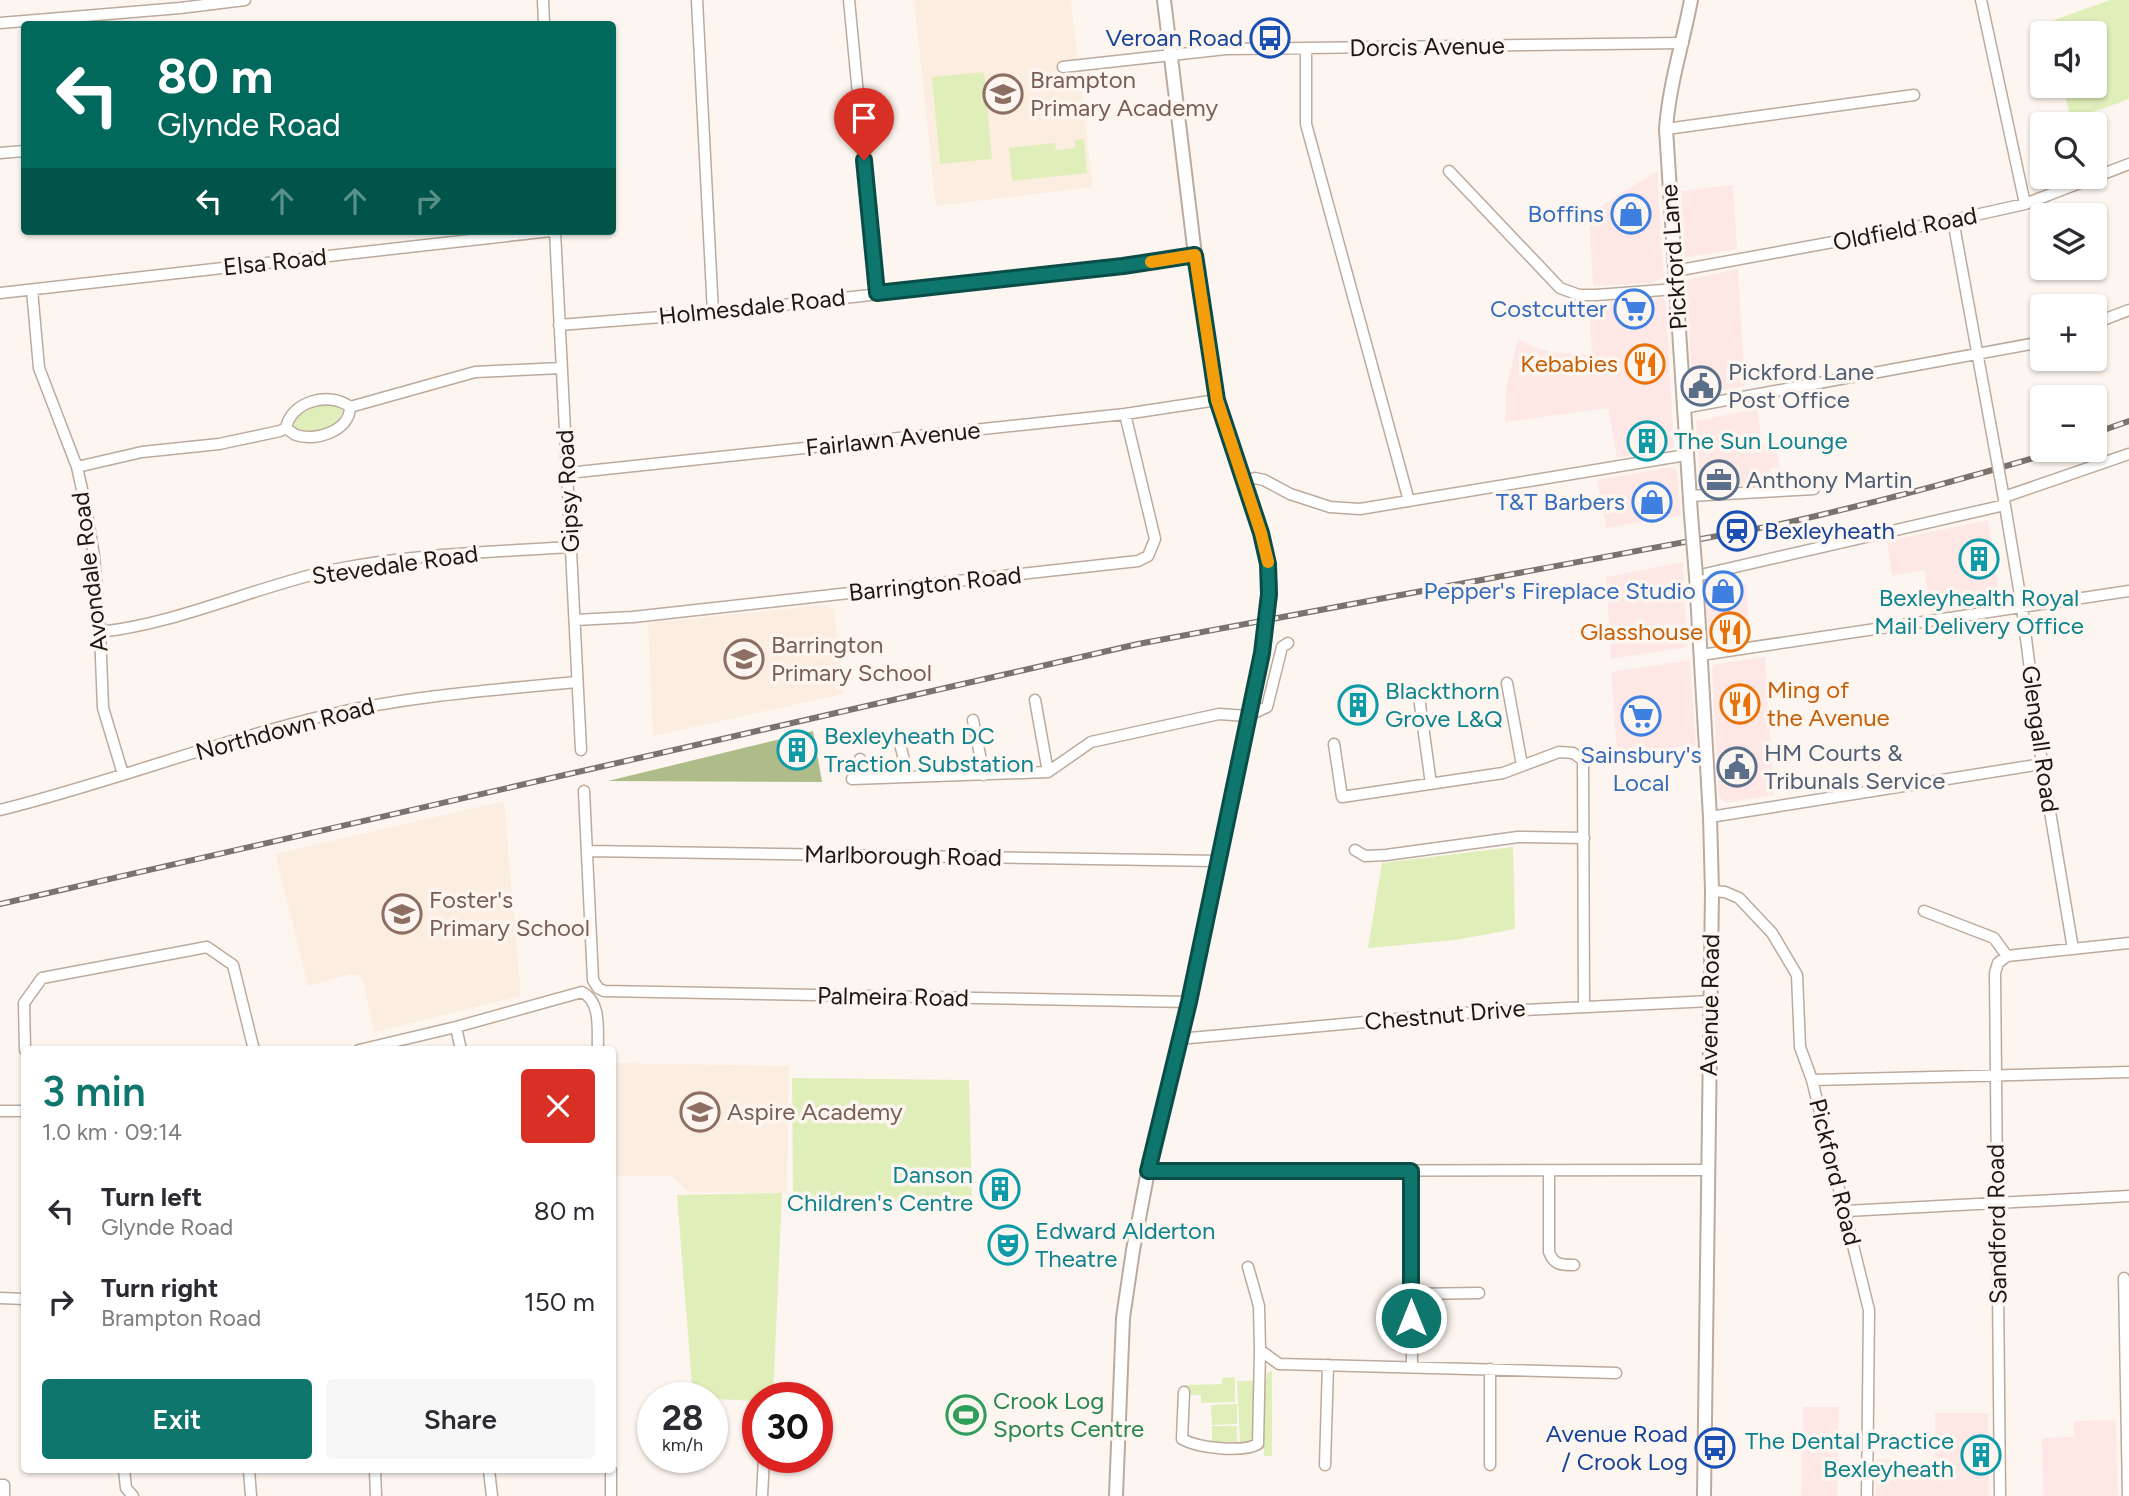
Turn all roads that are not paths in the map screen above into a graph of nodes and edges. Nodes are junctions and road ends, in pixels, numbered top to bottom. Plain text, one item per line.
1 (245, 0) edge
2 (543, 0) edge
3 (697, 0) edge
4 (849, 0) edge
5 (1164, 0) edge
6 (1690, 0) edge
7 (1981, 0) edge
8 (21, 21) edge
9 (26, 21) edge
10 (544, 21) edge
11 (0, 23) edge
12 (1683, 43) junction
13 (1306, 49) junction
14 (1170, 55) junction
15 (1063, 67) dead end
16 (1914, 95) dead end
17 (1666, 129) junction
18 (21, 150) edge
19 (0, 153) edge
20 (2129, 164) edge
21 (1450, 171) dead end
22 (2025, 205) junction
23 (1953, 220) junction
24 (518, 235) edge
25 (553, 235) edge
26 (1195, 255) junction
27 (1675, 271) junction
28 (1676, 289) junction
29 (32, 290) junction
30 (0, 293) edge
31 (877, 293) junction
32 (2129, 310) edge
33 (713, 313) junction
34 (2107, 318) edge
35 (559, 325) junction
36 (2030, 344) edge
37 (1978, 354) junction
38 (561, 368) junction
39 (1217, 400) junction
40 (350, 407) junction
41 (1683, 408) junction
42 (1125, 414) junction
43 (286, 428) junction
44 (2129, 454) edge
45 (1686, 455) junction
46 (77, 467) junction
47 (568, 473) junction
48 (1243, 482) junction
49 (1814, 489) dead end
50 (1689, 496) junction
51 (2003, 497) junction
52 (1409, 501) junction
53 (1691, 516) joint
54 (571, 547) junction
55 (1696, 576) junction
56 (2129, 591) edge
57 (2022, 607) junction
58 (575, 620) junction
59 (100, 632) junction
60 (1288, 643) dead end
61 (1701, 655) junction
62 (577, 682) junction
63 (1507, 683) dead end
64 (1419, 698) dead end
65 (1035, 700) dead end
66 (1247, 716) junction
67 (973, 720) dead end
68 (898, 734) dead end
69 (1334, 744) dead end
70 (581, 750) dead end
71 (860, 760) dead end
72 (2042, 764) junction
73 (1522, 765) junction
74 (1048, 772) junction
75 (123, 774) junction
76 (985, 775) junction
77 (908, 777) junction
78 (866, 778) junction
79 (852, 779) dead end
80 (1431, 783) junction
81 (584, 791) dead end
82 (0, 810) edge
83 (1710, 817) junction
84 (1584, 838) junction
85 (1355, 850) dead end
86 (587, 851) junction
87 (1218, 861) junction
88 (1712, 891) junction
89 (1924, 911) dead end
90 (2129, 943) edge
91 (2073, 949) junction
92 (2007, 956) junction
93 (1711, 1001) junction
94 (1189, 1002) junction
95 (1584, 1005) junction
96 (456, 1027) junction
97 (1181, 1035) junction
98 (25, 1046) edge
99 (253, 1046) edge
100 (376, 1046) edge
101 (460, 1046) edge
102 (598, 1046) edge
103 (2129, 1072) edge
104 (1996, 1075) junction
105 (1812, 1080) junction
106 (0, 1111) edge
107 (21, 1111) edge
108 (1708, 1170) junction
109 (1148, 1171) junction
110 (1411, 1171) junction
111 (1549, 1171) junction
112 (2129, 1196) edge
113 (1997, 1202) junction
114 (1846, 1211) junction
115 (1574, 1265) dead end
116 (1248, 1267) dead end
117 (2124, 1279) dead end
118 (1479, 1293) dead end
119 (1411, 1294) junction
120 (0, 1298) edge
121 (21, 1298) edge
122 (1260, 1350) junction
123 (1328, 1365) junction
124 (1412, 1366) junction
125 (1490, 1368) junction
126 (1616, 1373) dead end
127 (1184, 1392) dead end
128 (1325, 1465) dead end
129 (1490, 1465) dead end
130 (124, 1473) edge
131 (249, 1473) edge
132 (375, 1473) edge
133 (489, 1473) edge
134 (611, 1473) edge
135 (763, 1473) edge
136 (0, 1485) edge
137 (4, 1496) edge
138 (133, 1496) edge
139 (251, 1496) edge
140 (376, 1496) edge
141 (492, 1496) edge
142 (611, 1496) edge
143 (762, 1496) edge
144 (1116, 1496) edge
145 (1704, 1496) edge
146 (1867, 1496) edge
147 (2000, 1496) edge
148 (2128, 1496) edge

1 - 9 street
2 - 10 street
3 - 33 street
4 - 31 street
5 - 14 street
6 - 12 street, Pickford Lane
7 - 22 street
8 - 11 street
12 - 13 street, Dorcis Avenue
12 - 17 street, Pickford Lane
13 - 14 street, Dorcis Avenue
13 - 52 street
14 - 15 street, Dorcis Avenue
14 - 26 street
16 - 17 street
17 - 27 street, Pickford Lane
18 - 19 street
20 - 22 street, Oldfield Road
21 - 28 street
22 - 23 street, Oldfield Road
23 - 27 street, Oldfield Road
23 - 37 street, Glengall Road
24 - 29 street, Elsa Road
25 - 35 street, Gipsy Road
26 - 31 street, Holmesdale Road
26 - 39 street
27 - 28 street, Pickford Lane
28 - 41 street, Pickford Lane
29 - 30 street, Elsa Road
29 - 46 street, Avondale Road
31 - 33 street, Holmesdale Road
32 - 34 street
33 - 35 street, Holmesdale Road
35 - 38 street, Gipsy Road
36 - 37 street
37 - 41 street
37 - 51 street, Glengall Road, bridge
38 - 40 street
38 - 47 street, Gipsy Road
39 - 42 street, Fairlawn Avenue
39 - 48 street
40 - 43 street
40 - 43 street
41 - 45 street, Pickford Lane
42 - 47 street, Fairlawn Avenue
42 - 58 street, Barrington Road
43 - 46 street
44 - 51 street
45 - 50 street, Pickford Lane
45 - 52 street
46 - 59 street, Avondale Road
47 - 54 street, Gipsy Road
48 - 52 street
48 - 66 street, bridge
49 - 50 street
50 - 53 street, Pickford Lane
51 - 55 street
51 - 57 street, Glengall Road
53 - 55 street, Avenue Road, bridge
54 - 58 street, Gipsy Road
54 - 59 street, Stevedale Road
55 - 61 street, Avenue Road
56 - 57 street
57 - 61 street
57 - 72 street, Glengall Road
58 - 62 street, Gipsy Road
59 - 75 street, Avondale Road
60 - 66 street
61 - 83 street, Avenue Road
62 - 70 street, Gipsy Road
62 - 75 street, Northdown Road
63 - 73 street
64 - 80 street
65 - 74 street
66 - 74 street
66 - 87 street
67 - 76 street
68 - 77 street
69 - 80 street
71 - 78 street
72 - 83 street
72 - 91 street, Glengall Road
73 - 80 street
73 - 84 street
74 - 76 street
75 - 82 street, Northdown Road
76 - 77 street
77 - 78 street
78 - 79 street
81 - 86 street
83 - 88 street, Avenue Road
84 - 85 street
84 - 95 street
86 - 87 street, Marlborough Road
86 - 94 street, Palmeira Road
87 - 94 street
88 - 93 street, Avenue Road
88 - 105 street, Pickford Road
89 - 92 street
90 - 91 street
91 - 92 street
92 - 104 street, Sandford Road
93 - 95 street, Chestnut Drive
93 - 108 street, Avenue Road
94 - 97 street
95 - 97 street, Chestnut Drive
96 - 100 street
96 - 101 street
96 - 102 street
97 - 109 street
98 - 99 street
103 - 104 street
104 - 105 street
104 - 113 street, Sandford Road
105 - 114 street, Pickford Road
106 - 107 street
108 - 111 street
108 - 145 street, Avenue Road
109 - 110 street
109 - 144 street
110 - 111 street
110 - 119 street
111 - 115 street
112 - 113 street
113 - 114 street
113 - 147 street, Sandford Road
114 - 146 street, Pickford Road
116 - 122 street
117 - 148 street
118 - 119 street
119 - 124 street
120 - 121 street
122 - 123 street
122 - 127 street
123 - 124 street
123 - 128 street
124 - 125 street
125 - 126 street
125 - 129 street
130 - 138 street
131 - 139 street
132 - 140 street
133 - 141 street
134 - 142 street
135 - 143 street
136 - 137 street

